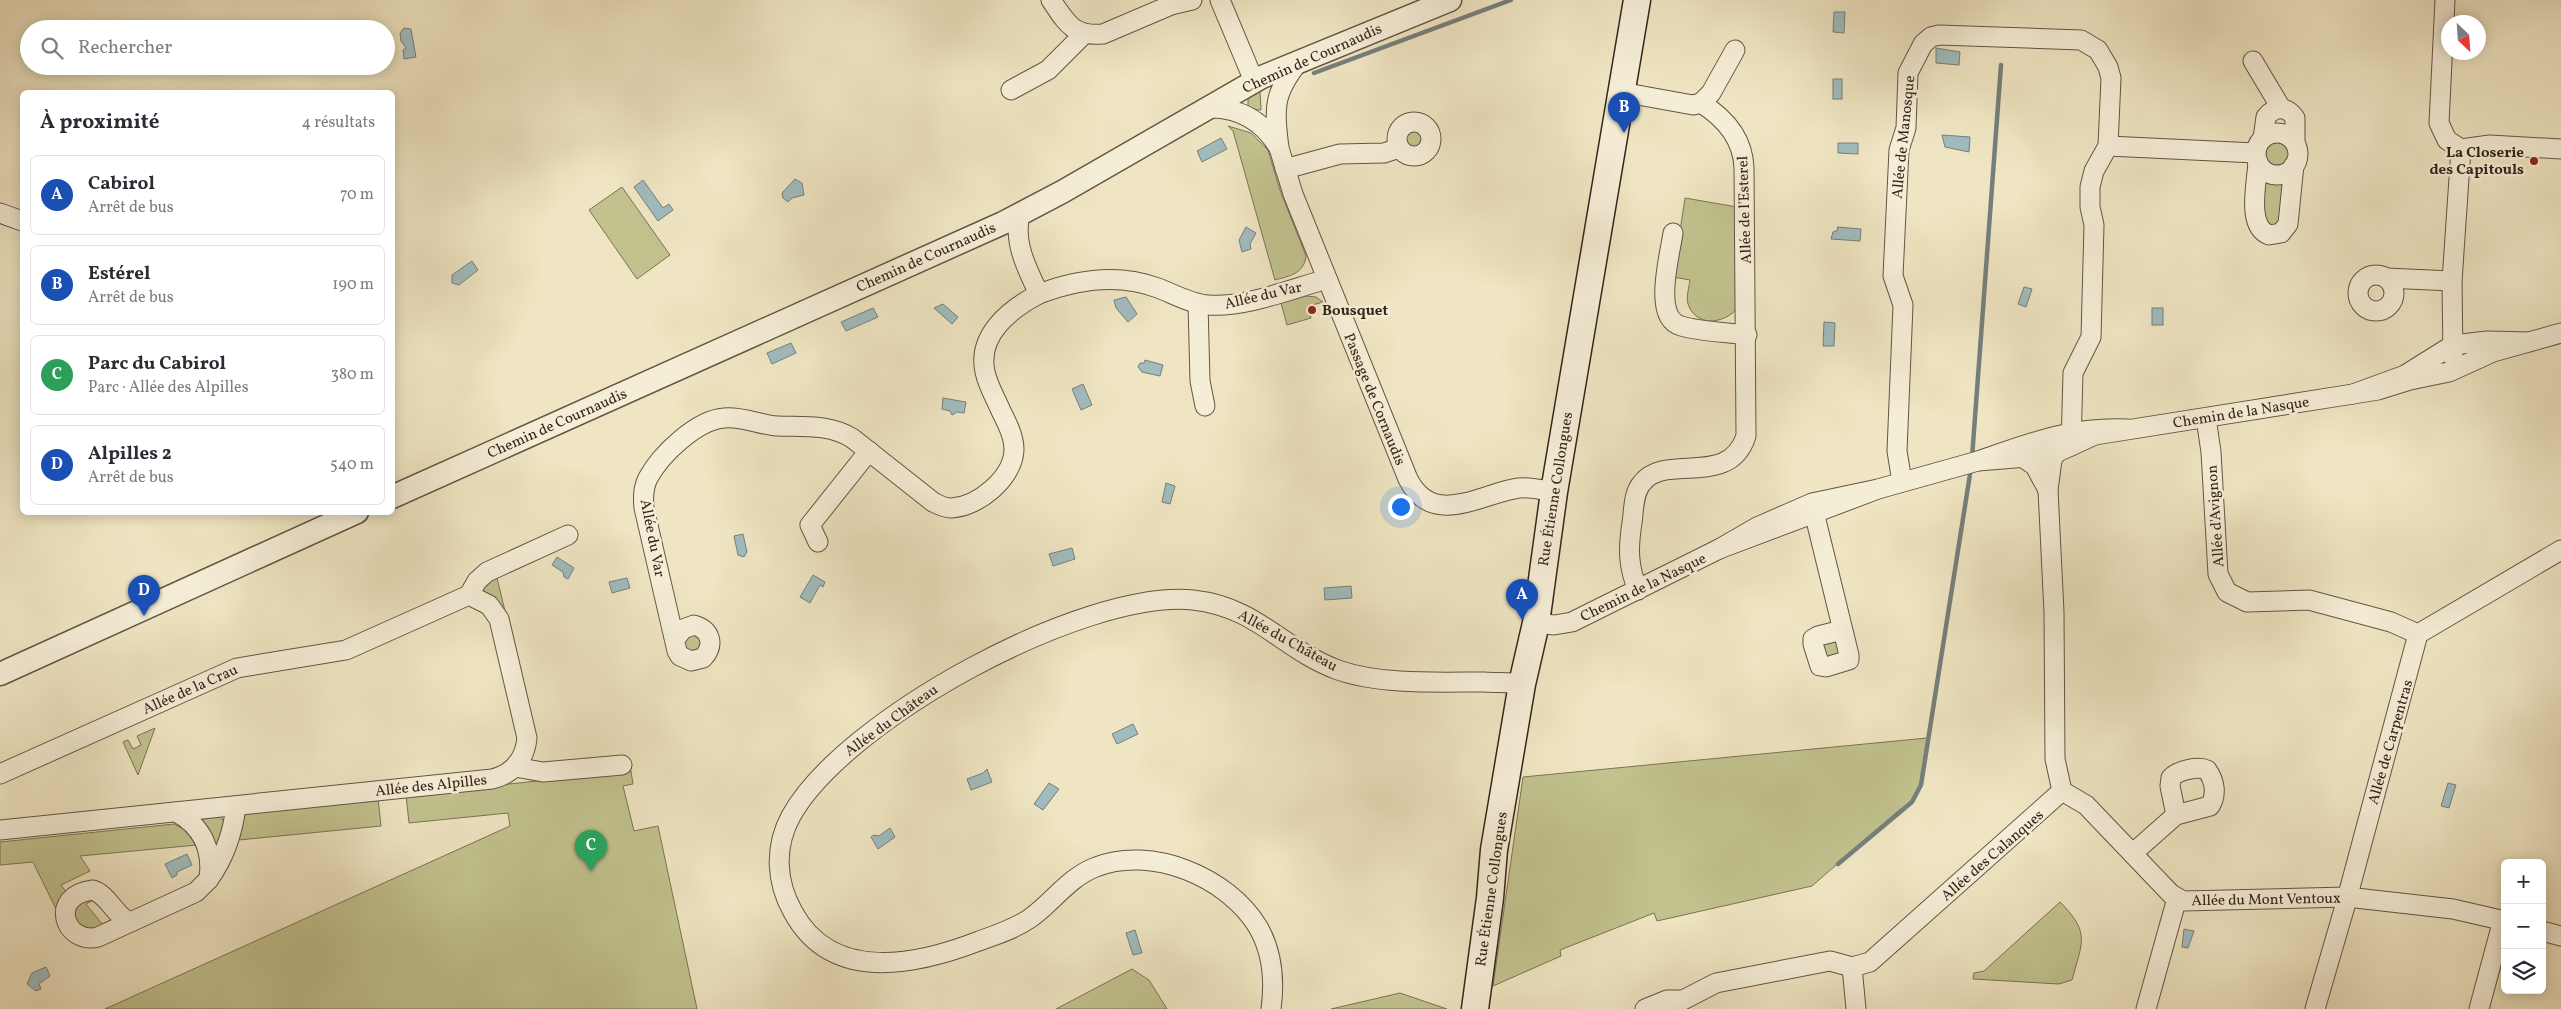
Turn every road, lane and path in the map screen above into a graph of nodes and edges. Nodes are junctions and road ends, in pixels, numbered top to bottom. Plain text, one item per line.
1 (1051, 0) edge
2 (1192, 0) edge
3 (1220, 0) edge
4 (1450, 0) edge
5 (1637, 0) edge
6 (2445, 0) edge
7 (1084, 34) junction
8 (1735, 50) dead end
9 (1300, 60) junction
10 (2253, 61) dead end
11 (1258, 79) junction
12 (1011, 90) dead end
13 (1622, 92) junction
14 (1701, 103) junction
15 (1275, 107) junction
16 (1208, 108) junction
17 (2281, 108) junction
18 (1254, 121) junction
19 (2295, 144) junction
20 (2108, 146) junction
21 (1280, 148) junction
22 (1399, 148) dead end
23 (2561, 148) edge
24 (2461, 150) junction
25 (2259, 151) junction
26 (2294, 165) junction
27 (1285, 169) junction
28 (0, 213) edge
29 (1011, 219) junction
30 (20, 220) edge
31 (1673, 233) dead end
32 (2386, 278) dead end
33 (1327, 279) junction
34 (2452, 281) junction
35 (1039, 294) junction
36 (1198, 304) junction
37 (2561, 333) edge
38 (1747, 335) junction
39 (2530, 342) junction
40 (2453, 345) junction
41 (2480, 358) junction
42 (2436, 368) junction
43 (1205, 406) dead end
44 (2206, 418) junction
45 (2062, 442) junction
46 (869, 451) junction
47 (2031, 458) junction
48 (1972, 463) junction
49 (1902, 482) junction
50 (2048, 490) junction
51 (1554, 492) junction
52 (395, 496) edge
53 (1813, 509) junction
54 (350, 515) edge
55 (568, 535) dead end
56 (818, 542) dead end
57 (2561, 550) edge
58 (1638, 590) junction
59 (469, 595) junction
60 (1536, 623) junction
61 (1842, 630) dead end
62 (2418, 634) junction
63 (676, 639) dead end
64 (0, 674) edge
65 (1522, 684) junction
66 (622, 765) dead end
67 (515, 767) junction
68 (0, 774) edge
69 (2062, 791) junction
70 (236, 806) junction
71 (176, 812) junction
72 (2176, 815) dead end
73 (0, 830) edge
74 (2133, 853) junction
75 (209, 879) junction
76 (2347, 897) junction
77 (2176, 898) junction
78 (2501, 919) edge
79 (129, 922) dead end
80 (2501, 931) edge
81 (2546, 932) edge
82 (2561, 936) edge
83 (1852, 966) junction
84 (1685, 1004) edge
85 (1271, 1009) edge
86 (1474, 1009) edge
87 (1646, 1009) edge
88 (1856, 1009) edge
89 (2146, 1009) edge
90 (2314, 1009) edge
91 (2479, 1009) edge

1 - 7 street
2 - 7 street
3 - 11 street, Passage de Cornaudis
4 - 9 street, Chemin de Cournaudis
5 - 13 main road, Rue Étienne Collongues
6 - 24 street
7 - 12 street
8 - 14 street
9 - 11 street, Chemin de Cournaudis
9 - 15 street, Passage de Cornaudis
10 - 17 street
11 - 15 street, Passage de Cornaudis
11 - 16 street, Chemin de Cournaudis
13 - 14 street
13 - 51 main road, Rue Étienne Collongues
14 - 38 street, Allée de l'Esterel
15 - 18 street
15 - 21 street, Passage de Cornaudis
16 - 18 street, Passage de Cornaudis
16 - 29 street, Chemin de Cournaudis
17 - 19 street
17 - 25 street
18 - 21 street, Passage de Cornaudis
19 - 25 street
19 - 26 street
20 - 25 street
20 - 45 street, Allée de Manosque
20 - 49 street, Allée de Manosque
21 - 27 street, Passage de Cornaudis
22 - 27 street
23 - 24 street
24 - 34 street
25 - 26 street
25 - 26 street
27 - 33 street, Passage de Cornaudis
28 - 30 street
29 - 35 street
29 - 52 street, Chemin de Cournaudis
31 - 38 street
32 - 34 street
33 - 36 street, Allée du Var
33 - 51 street, Passage de Cornaudis
34 - 40 street
35 - 36 street, Allée du Var
35 - 46 street, Allée du Var
36 - 43 street
37 - 39 street, Chemin de la Nasque
38 - 58 street, Allée de l'Esterel
39 - 40 street, Chemin de la Nasque
39 - 41 street, Chemin de la Nasque
40 - 41 street
40 - 42 street, Chemin de la Nasque
41 - 42 street, Chemin de la Nasque
42 - 44 street, Chemin de la Nasque
44 - 45 street, Chemin de la Nasque
44 - 62 street, Allée d'Avignon
45 - 47 street
45 - 48 street, Chemin de la Nasque
45 - 50 street
46 - 56 street
46 - 63 street, Allée du Var
47 - 48 street, Chemin de la Nasque
47 - 50 street
48 - 49 street, Chemin de la Nasque
49 - 53 street, Chemin de la Nasque
50 - 69 street
51 - 60 main road, Rue Étienne Collongues
53 - 58 street, Chemin de la Nasque
53 - 61 street
54 - 64 street
55 - 59 street, Allée de la Crau
57 - 62 street
58 - 60 street, Chemin de la Nasque
59 - 67 street
59 - 68 street, Allée de la Crau
60 - 65 main road, Rue Étienne Collongues
62 - 76 street, Allée de Carpentras
65 - 85 street, Allée du Château
65 - 86 main road, Rue Étienne Collongues
66 - 67 street
67 - 70 street, Allée des Alpilles
69 - 74 street
69 - 83 street, Allée des Calanques
70 - 71 street, Allée des Alpilles
70 - 75 street
71 - 73 street, Allée des Alpilles
71 - 75 street
72 - 74 street
74 - 77 street
75 - 79 street
76 - 77 street, Allée du Mont Ventoux
76 - 78 street, Allée du Mont Ventoux
76 - 90 street, Allée de Carpentras
77 - 89 street
80 - 91 street
81 - 82 street
83 - 84 street, Allée des Calanques
83 - 88 street
84 - 87 street, Allée des Calanques

